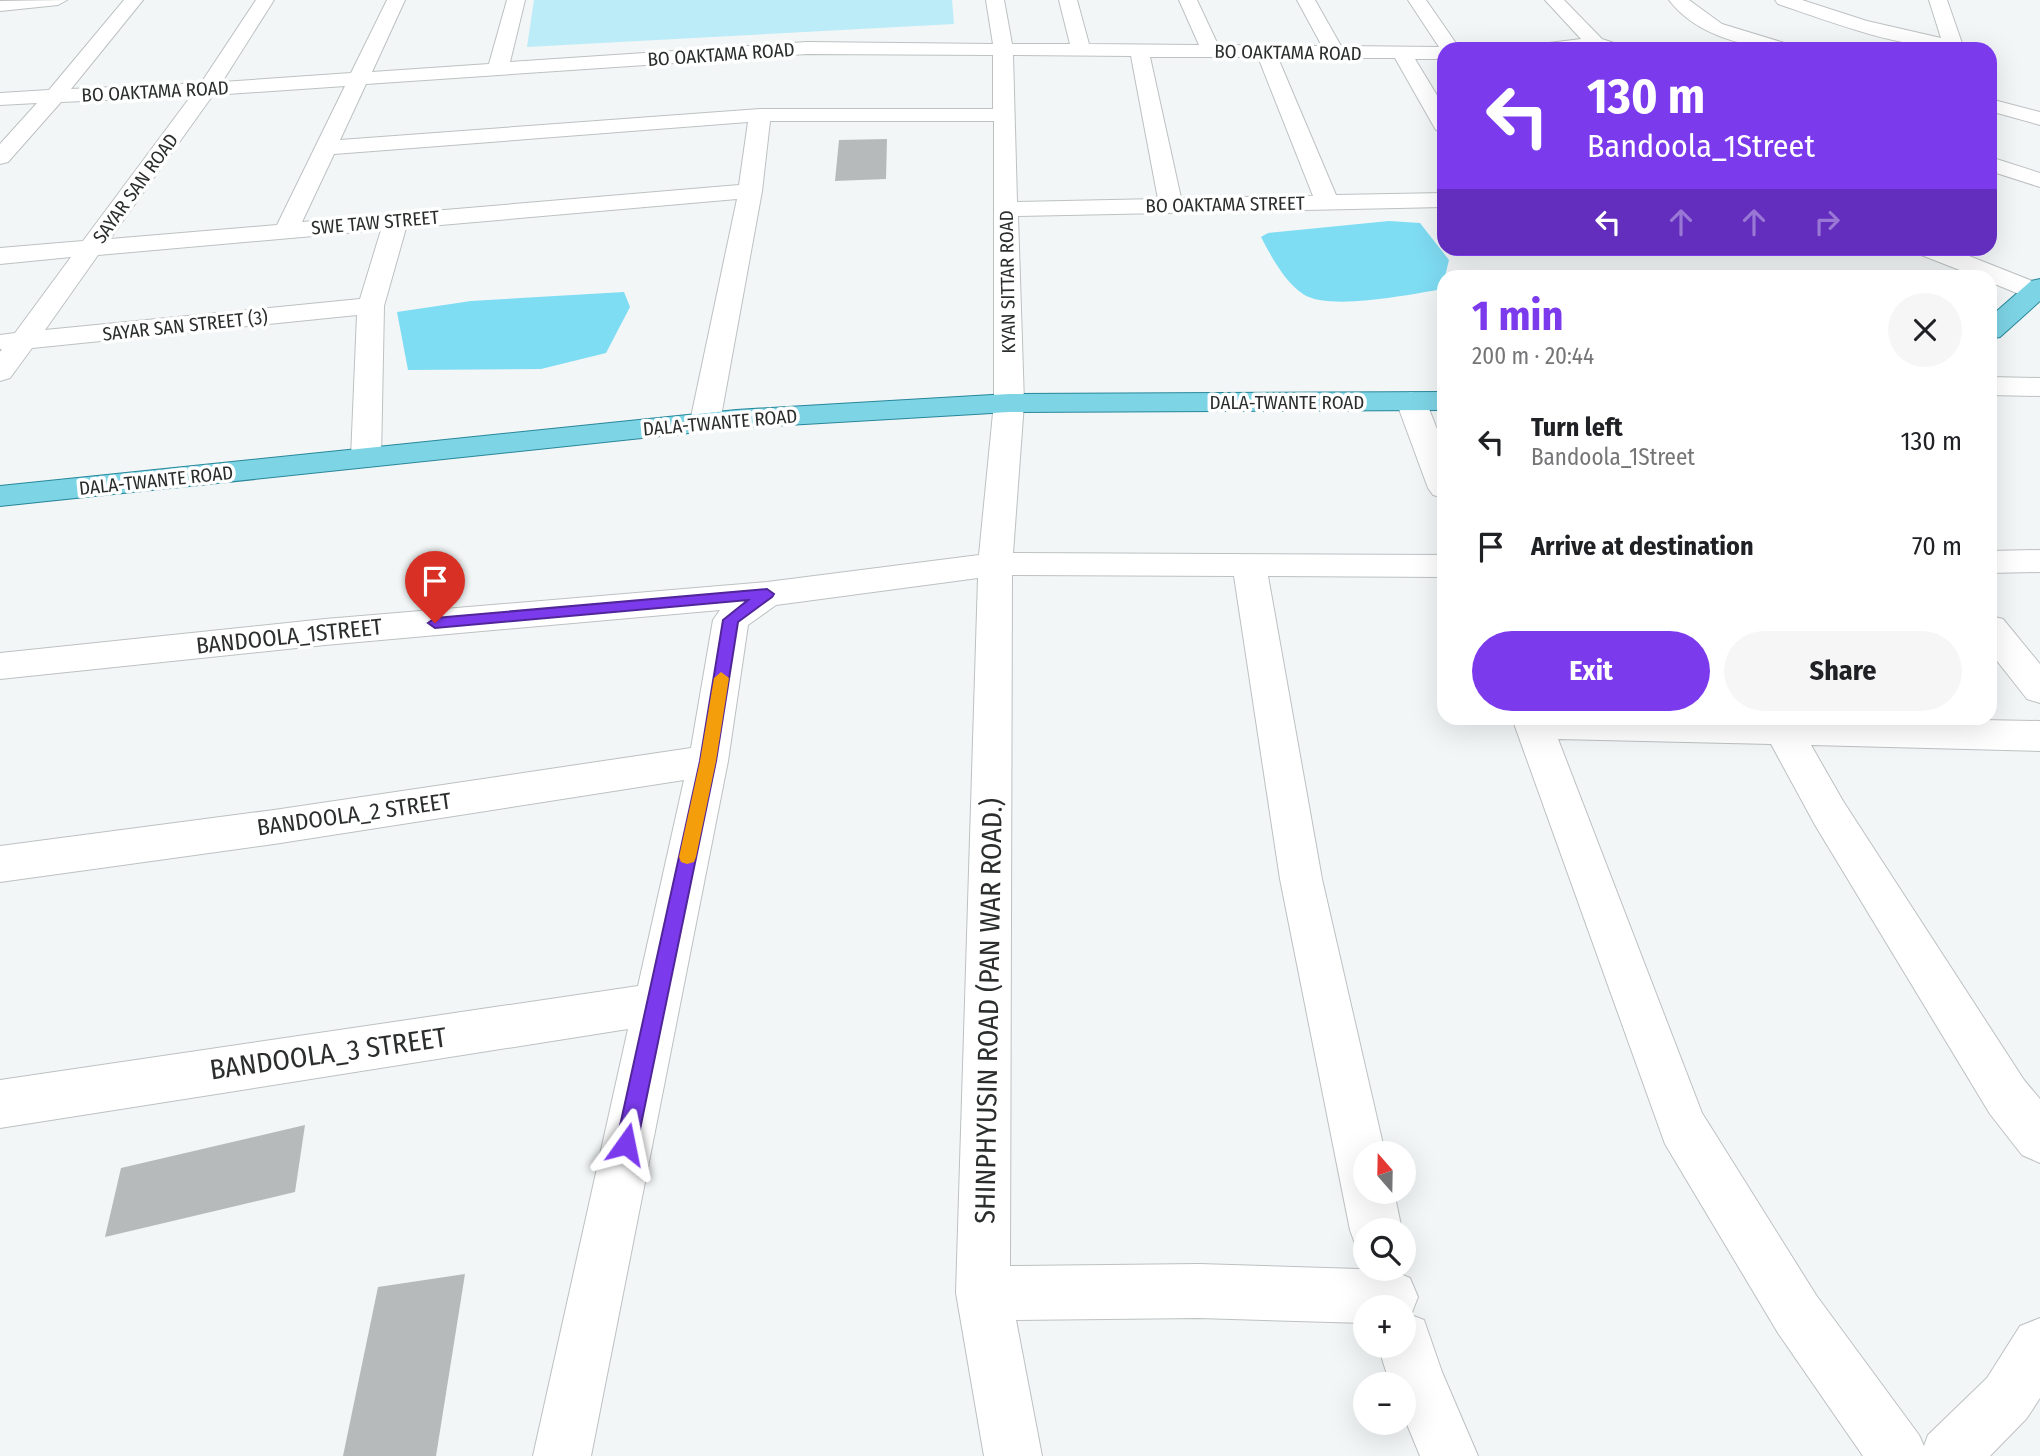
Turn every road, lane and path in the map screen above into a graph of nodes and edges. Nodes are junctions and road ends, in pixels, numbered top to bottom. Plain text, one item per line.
1 (58, 0) edge
2 (134, 0) edge
3 (265, 0) edge
4 (396, 0) edge
5 (516, 0) edge
6 (995, 0) edge
7 (1068, 0) edge
8 (1188, 0) edge
9 (1306, 0) edge
10 (1417, 0) edge
11 (1554, 0) edge
12 (1678, 0) edge
13 (1784, 0) edge
14 (1938, 0) edge
15 (0, 6) edge
16 (1445, 42) edge
17 (1600, 42) edge
18 (1761, 42) edge
19 (1928, 42) edge
20 (1951, 42) edge
21 (1003, 48) junction
22 (1081, 49) junction
23 (1139, 50) junction
24 (1211, 51) junction
25 (1266, 52) junction
26 (1335, 53) junction
27 (1402, 53) junction
28 (1437, 53) edge
29 (498, 69) junction
30 (357, 77) junction
31 (207, 89) junction
32 (55, 96) junction
33 (0, 99) edge
34 (1997, 107) edge
35 (1437, 113) edge
36 (761, 115) junction
37 (1004, 115) junction
38 (2040, 119) edge
39 (325, 148) junction
40 (0, 157) edge
41 (1997, 166) edge
42 (2040, 180) edge
43 (750, 191) junction
44 (1437, 200) edge
45 (1327, 202) junction
46 (1171, 205) junction
47 (1006, 209) junction
48 (396, 220) junction
49 (287, 229) junction
50 (90, 250) junction
51 (0, 256) edge
52 (1947, 256) edge
53 (1985, 270) edge
54 (1997, 274) edge
55 (2037, 289) edge
56 (371, 306) junction
57 (1997, 325) edge
58 (11, 342) edge
59 (0, 372) edge
60 (1997, 386) edge
61 (2040, 387) edge
62 (1411, 401) junction
63 (1437, 401) edge
64 (1009, 403) junction
65 (705, 422) junction
66 (366, 458) junction
67 (1437, 470) edge
68 (0, 496) edge
69 (2040, 561) edge
70 (1997, 562) edge
71 (995, 564) junction
72 (1249, 565) junction
73 (1437, 566) edge
74 (767, 594) junction
75 (1997, 637) edge
76 (0, 666) edge
77 (2040, 689) edge
78 (1534, 725) edge
79 (1633, 725) edge
80 (1783, 731) junction
81 (2040, 736) edge
82 (708, 761) junction
83 (0, 864) edge
84 (656, 1004) junction
85 (0, 1104) edge
86 (2040, 1138) edge
87 (1357, 1141) edge
88 (983, 1293) junction
89 (1353, 1301) edge
90 (2040, 1346) edge
91 (1410, 1358) edge
92 (562, 1456) edge
93 (1013, 1456) edge
94 (1449, 1456) edge
95 (1898, 1456) edge
96 (1949, 1456) edge

1 - 15 street
2 - 32 street
3 - 31 street, SAYAR SAN ROAD
4 - 30 street
5 - 29 street
6 - 21 street, KYAN SITTAR ROAD
7 - 22 street
8 - 24 street
9 - 26 street
10 - 16 street
11 - 17 street
12 - 18 street
13 - 19 street
14 - 20 street
21 - 22 street, BO OAKTAMA ROAD
21 - 29 street, BO OAKTAMA ROAD
21 - 37 street, KYAN SITTAR ROAD
22 - 23 street, BO OAKTAMA ROAD
23 - 24 street, BO OAKTAMA ROAD
23 - 46 street
24 - 25 street, BO OAKTAMA ROAD
25 - 26 street, BO OAKTAMA ROAD
25 - 45 street
26 - 27 street, BO OAKTAMA ROAD
27 - 28 street, BO OAKTAMA ROAD
27 - 35 street
29 - 30 street, BO OAKTAMA ROAD
30 - 31 street, BO OAKTAMA ROAD
30 - 39 street
31 - 32 street, BO OAKTAMA ROAD
31 - 50 street, SAYAR SAN ROAD
32 - 33 street, BO OAKTAMA ROAD
32 - 40 street
34 - 38 street
36 - 37 street
36 - 39 street
36 - 43 street
37 - 47 street, KYAN SITTAR ROAD
39 - 49 street
41 - 42 street
43 - 48 street, SWE TAW STREET
43 - 65 street
44 - 45 street, BO OAKTAMA STREET
45 - 46 street, BO OAKTAMA STREET
46 - 47 street, BO OAKTAMA STREET
47 - 64 street, KYAN SITTAR ROAD
48 - 49 street, SWE TAW STREET
48 - 56 street
49 - 50 street, SWE TAW STREET
50 - 51 street, SWE TAW STREET
50 - 58 street, SAYAR SAN ROAD
52 - 53 street
54 - 55 street
55 - 57 main road
56 - 58 street, SAYAR SAN STREET (3)
56 - 66 street
58 - 59 street, SAYAR SAN ROAD
60 - 61 street
62 - 63 main road, DALA-TWANTE ROAD
62 - 64 main road, DALA-TWANTE ROAD
62 - 67 street
64 - 65 main road, DALA-TWANTE ROAD
64 - 71 street, KYAN SITTAR ROAD
65 - 66 main road, DALA-TWANTE ROAD
66 - 68 main road, DALA-TWANTE ROAD
69 - 70 street
71 - 72 street, BANDOOLA_1STREET
71 - 74 street, BANDOOLA_1STREET
71 - 88 street, SHINPHYUSIN ROAD (PAN WAR ROAD.)
72 - 73 street, BANDOOLA_1STREET
72 - 87 street
74 - 76 street, BANDOOLA_1STREET
74 - 82 street
75 - 77 street
78 - 95 street
79 - 80 street
80 - 81 street
80 - 86 street
82 - 83 street, BANDOOLA_2 STREET
82 - 84 street
84 - 85 street, BANDOOLA_3 STREET
84 - 92 street
88 - 89 street
88 - 93 street, SHINPHYUSIN ROAD (PAN WAR ROAD.)
90 - 96 street
91 - 94 street

